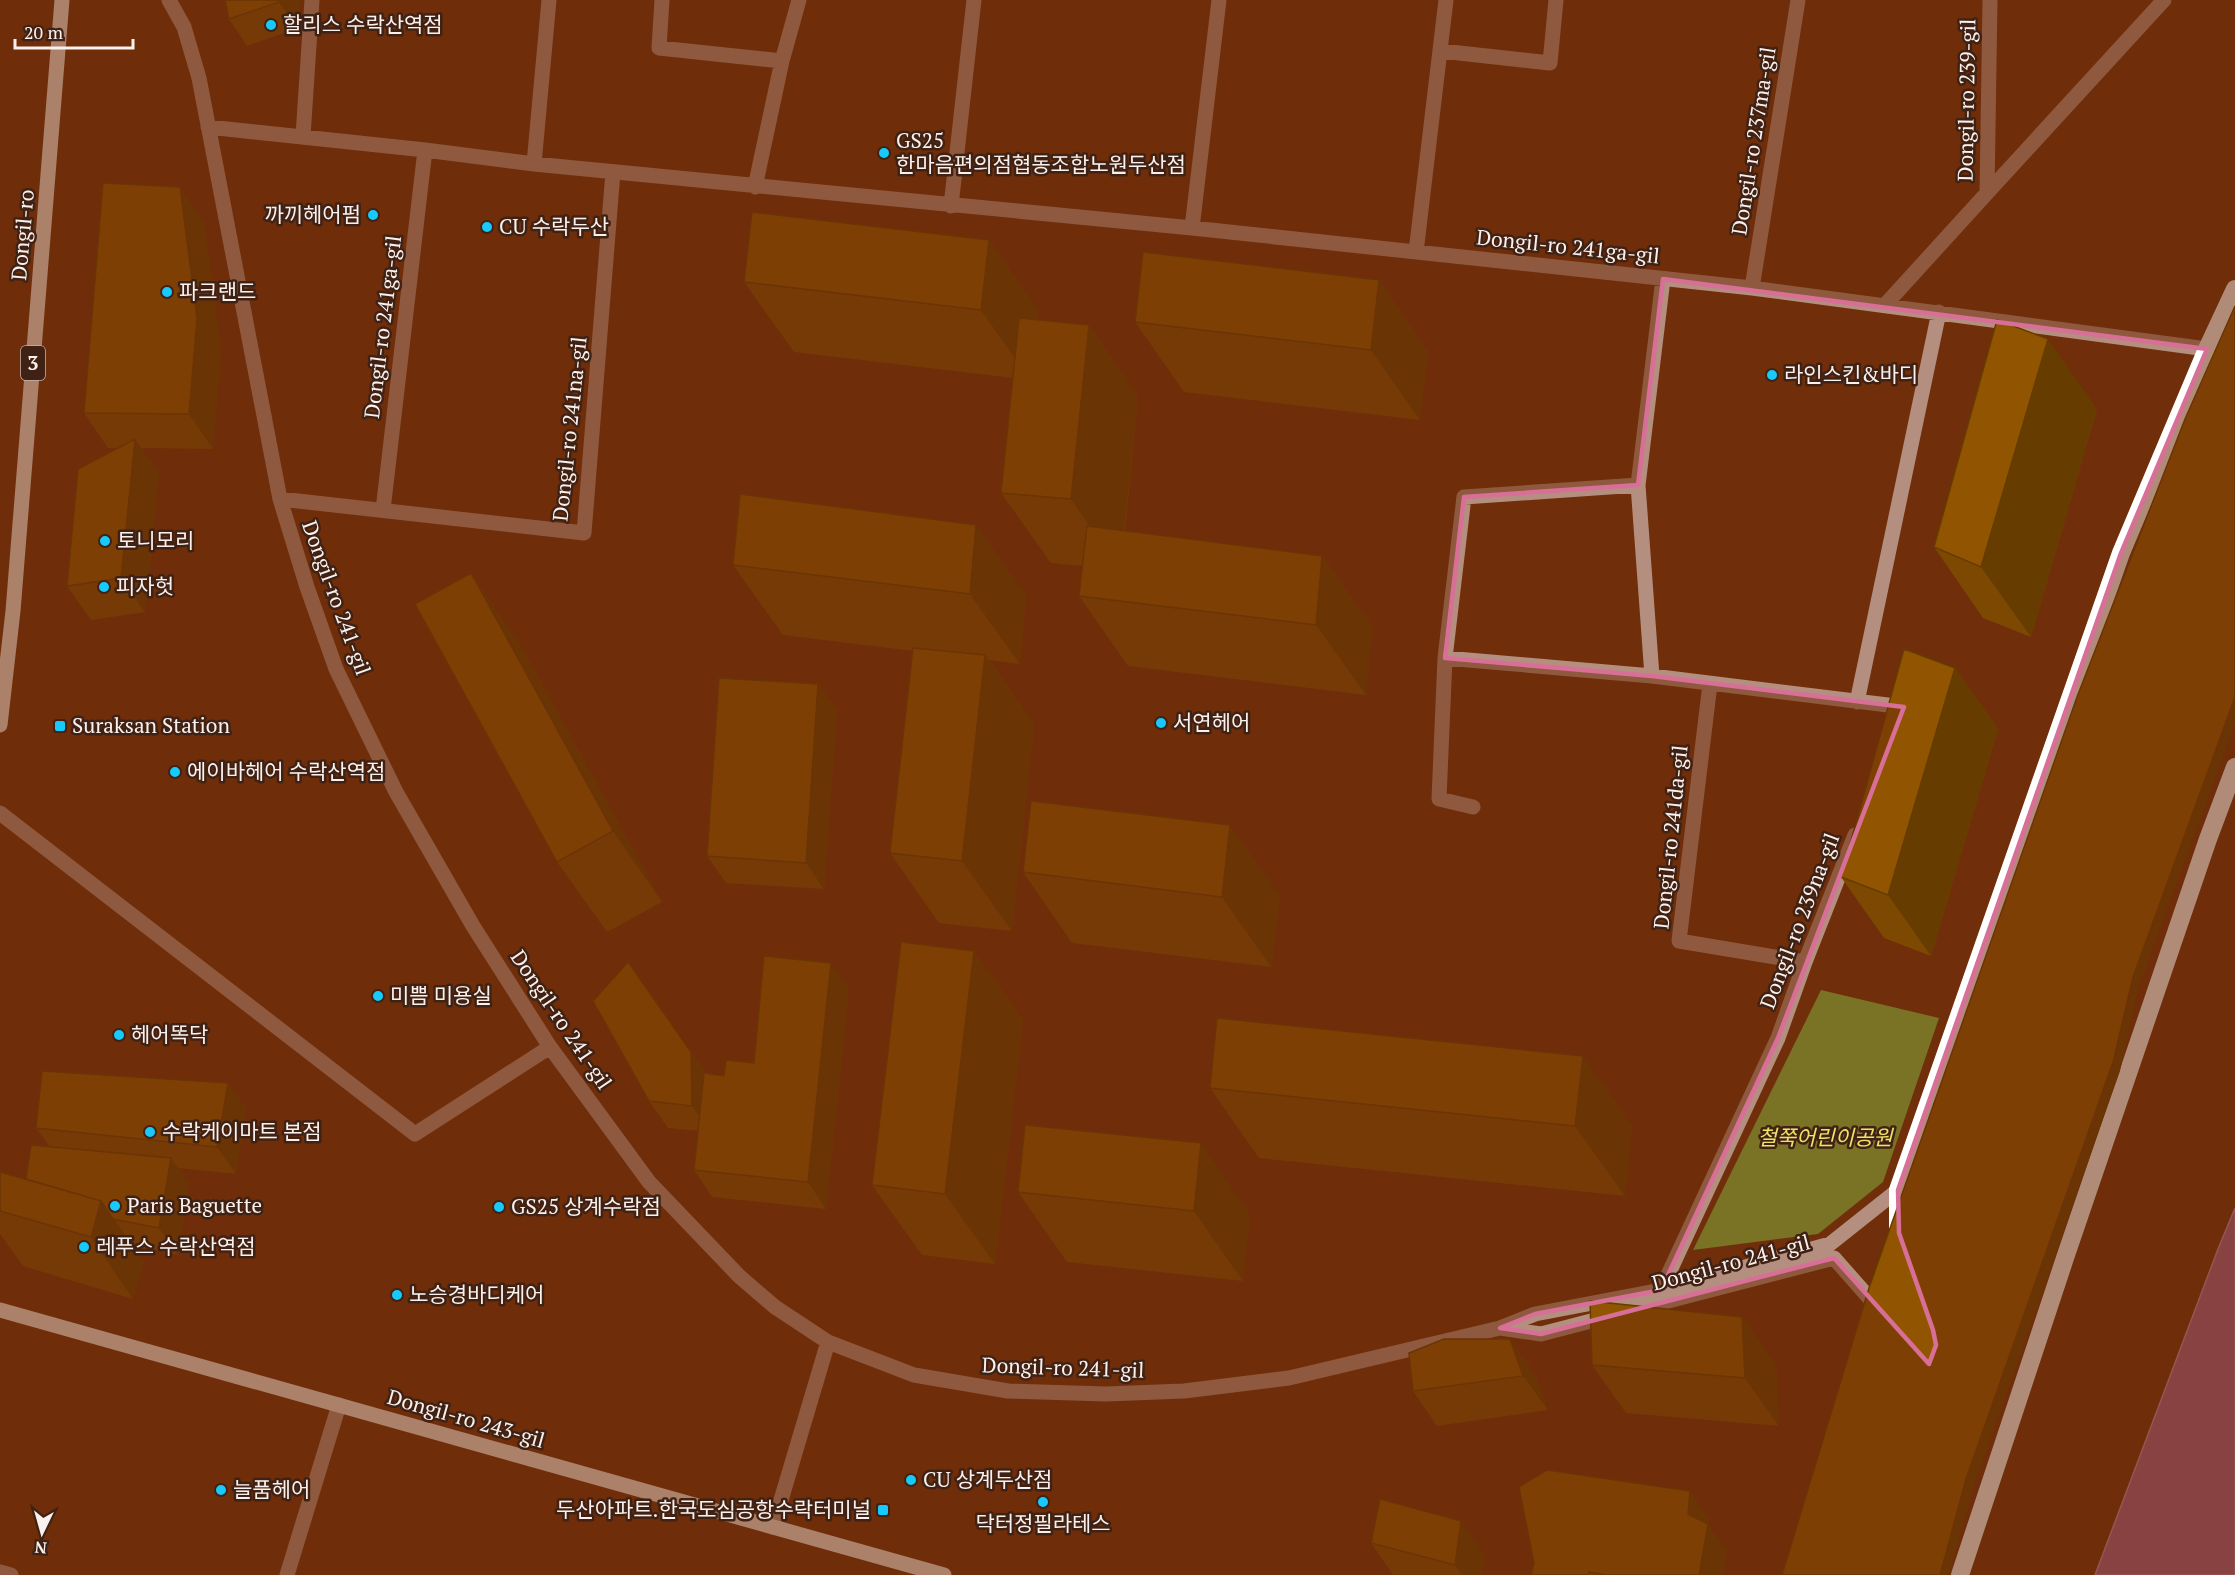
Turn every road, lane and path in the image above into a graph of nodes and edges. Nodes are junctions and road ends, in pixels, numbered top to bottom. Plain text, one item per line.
1 (62, 0) edge
2 (169, 0) edge
3 (312, 0) edge
4 (549, 0) edge
5 (662, 0) edge
6 (799, 0) edge
7 (974, 0) edge
8 (1219, 0) edge
9 (1446, 0) edge
10 (1556, 0) edge
11 (1798, 0) edge
12 (1990, 0) edge
13 (2164, 0) edge
14 (1441, 51) junction
15 (782, 61) junction
16 (208, 127) junction
17 (303, 136) junction
18 (425, 150) junction
19 (534, 164) junction
20 (613, 172) junction
21 (755, 187) junction
22 (1987, 193) junction
23 (951, 206) junction
24 (1192, 228) junction
25 (1416, 252) junction
26 (1663, 279) junction
27 (1752, 288) junction
28 (2235, 289) edge
29 (1885, 305) junction
30 (1939, 312) junction
31 (2207, 349) junction
32 (1638, 485) junction
33 (280, 499) junction
34 (383, 510) junction
35 (1445, 658) junction
36 (1652, 676) junction
37 (1710, 684) junction
38 (1857, 702) junction
39 (0, 725) edge
40 (1895, 729) edge
41 (2235, 767) edge
42 (1473, 807) dead end
43 (0, 813) edge
44 (1861, 818) edge
45 (1805, 963) junction
46 (550, 1047) junction
47 (1898, 1190) junction
48 (1902, 1244) edge
49 (1661, 1290) junction
50 (0, 1310) edge
51 (1889, 1320) edge
52 (1500, 1328) junction
53 (828, 1342) junction
54 (339, 1405) junction
55 (773, 1527) junction
56 (0, 1572) edge
57 (922, 1572) edge
58 (11, 1575) edge
59 (287, 1575) edge
60 (944, 1575) edge
61 (1960, 1575) edge

1 - 39 main road, Dongil-ro / 3
2 - 16 street, Dongil-ro 241-gil
3 - 17 street
4 - 19 street
5 - 15 street
6 - 15 street
7 - 23 street
8 - 24 street
9 - 14 street
10 - 14 street
11 - 27 street, Dongil-ro 237ma-gil
12 - 22 street, Dongil-ro 239-gil
13 - 22 street
14 - 25 street
15 - 21 street
16 - 17 street, Dongil-ro 241ga-gil
16 - 33 street, Dongil-ro 241-gil
17 - 18 street, Dongil-ro 241ga-gil
18 - 19 street, Dongil-ro 241ga-gil
18 - 34 street, Dongil-ro 241ga-gil
19 - 20 street, Dongil-ro 241ga-gil
20 - 21 street, Dongil-ro 241ga-gil
20 - 34 street, Dongil-ro 241na-gil
21 - 23 street, Dongil-ro 241ga-gil
22 - 29 street, Dongil-ro 239-gil
23 - 24 street, Dongil-ro 241ga-gil
24 - 25 street, Dongil-ro 241ga-gil
25 - 26 street, Dongil-ro 241ga-gil
26 - 27 street, Dongil-ro 241ga-gil
26 - 32 street
27 - 29 street, Dongil-ro 241ga-gil
28 - 31 highway
29 - 30 street, Dongil-ro 241ga-gil
30 - 31 street, Dongil-ro 241ga-gil
30 - 38 street
31 - 47 highway
32 - 35 street
32 - 36 street
33 - 34 street, Dongil-ro 241na-gil
33 - 46 street, Dongil-ro 241-gil
35 - 36 street
35 - 42 street
36 - 37 street
37 - 38 street
37 - 45 street, Dongil-ro 241da-gil
38 - 40 street
41 - 61 highway
43 - 46 street
44 - 45 street, Dongil-ro 239na-gil
45 - 49 street, Dongil-ro 239na-gil
46 - 53 street, Dongil-ro 241-gil
47 - 48 highway
47 - 49 street, Dongil-ro 241-gil
49 - 52 street, Dongil-ro 241-gil
50 - 54 main road, Dongil-ro 243-gil
51 - 52 street, Dongil-ro 241-gil
52 - 53 street, Dongil-ro 241-gil
53 - 55 street
54 - 55 main road, Dongil-ro 243-gil
54 - 59 street
55 - 57 main road, Dongil-ro 243-gil
56 - 58 street
57 - 60 main road, Dongil-ro 243-gil

